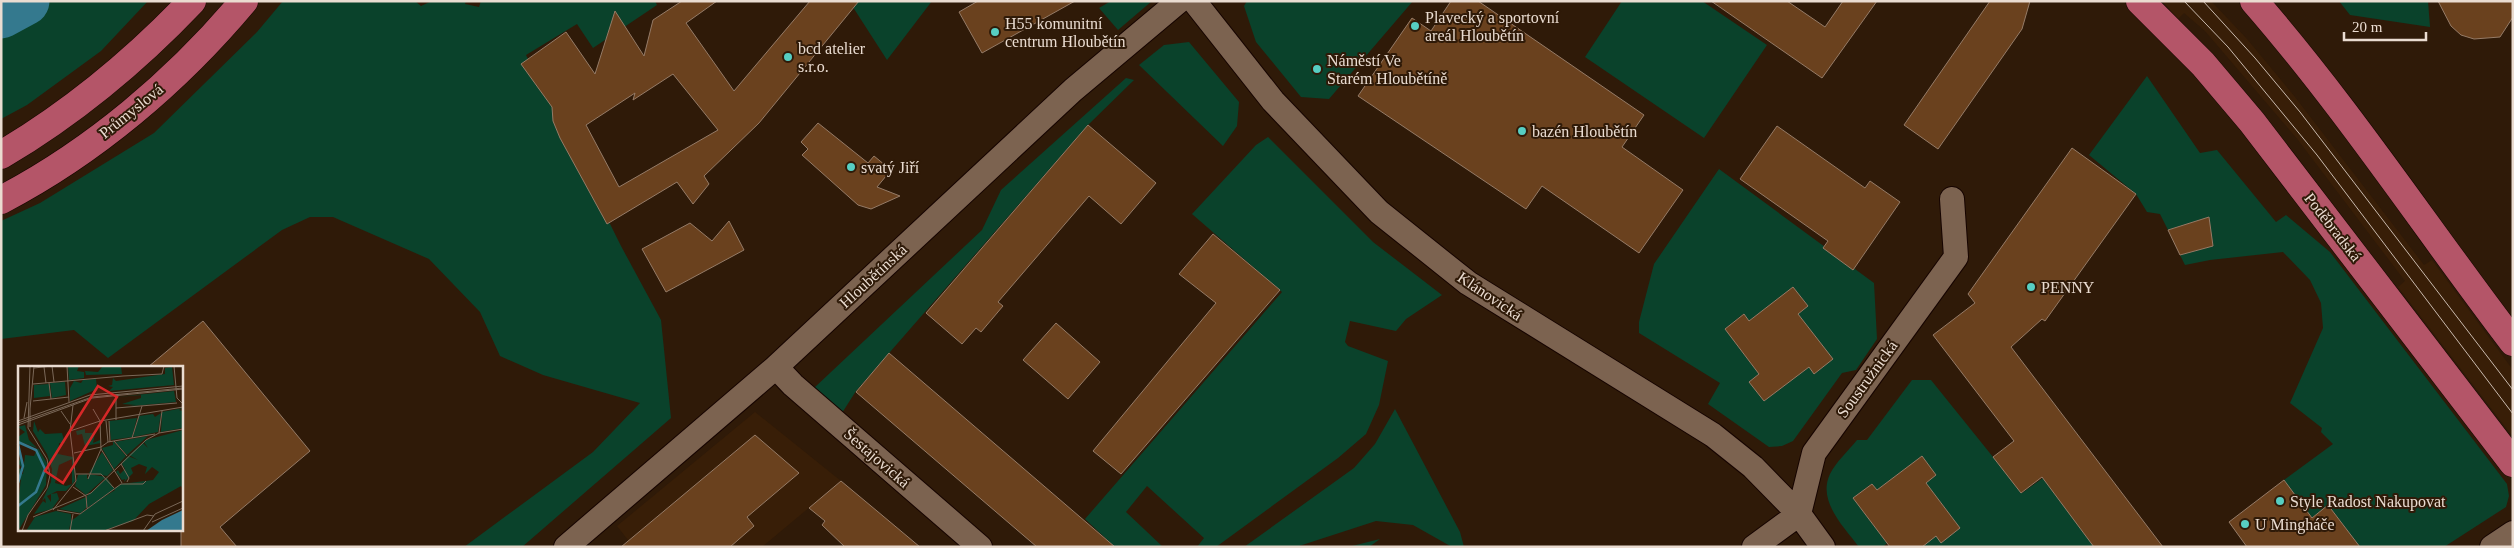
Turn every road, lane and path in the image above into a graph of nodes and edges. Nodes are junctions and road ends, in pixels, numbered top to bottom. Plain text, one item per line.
1 (192, 1) edge
2 (244, 1) edge
3 (1178, 1) edge
4 (1194, 1) edge
5 (2140, 1) edge
6 (2254, 1) edge
7 (1, 155) edge
8 (1952, 199) dead end
9 (1, 200) edge
10 (2513, 342) edge
11 (776, 367) junction
12 (2513, 463) edge
13 (1799, 514) junction
14 (2513, 533) edge
15 (566, 547) edge
16 (980, 547) edge
17 (1754, 547) edge
18 (1823, 547) edge
19 (2492, 547) edge

1 - 7 main road
2 - 9 main road, Průmyslová
3 - 11 street, Hloubětínská
4 - 13 street, Klánovická
5 - 12 main road, Poděbradská
6 - 10 main road
8 - 13 street, Soustružnická
11 - 15 street, Hloubětínská
11 - 16 street, Šestajovická
13 - 17 street
13 - 18 street, Klánovická
14 - 19 street

